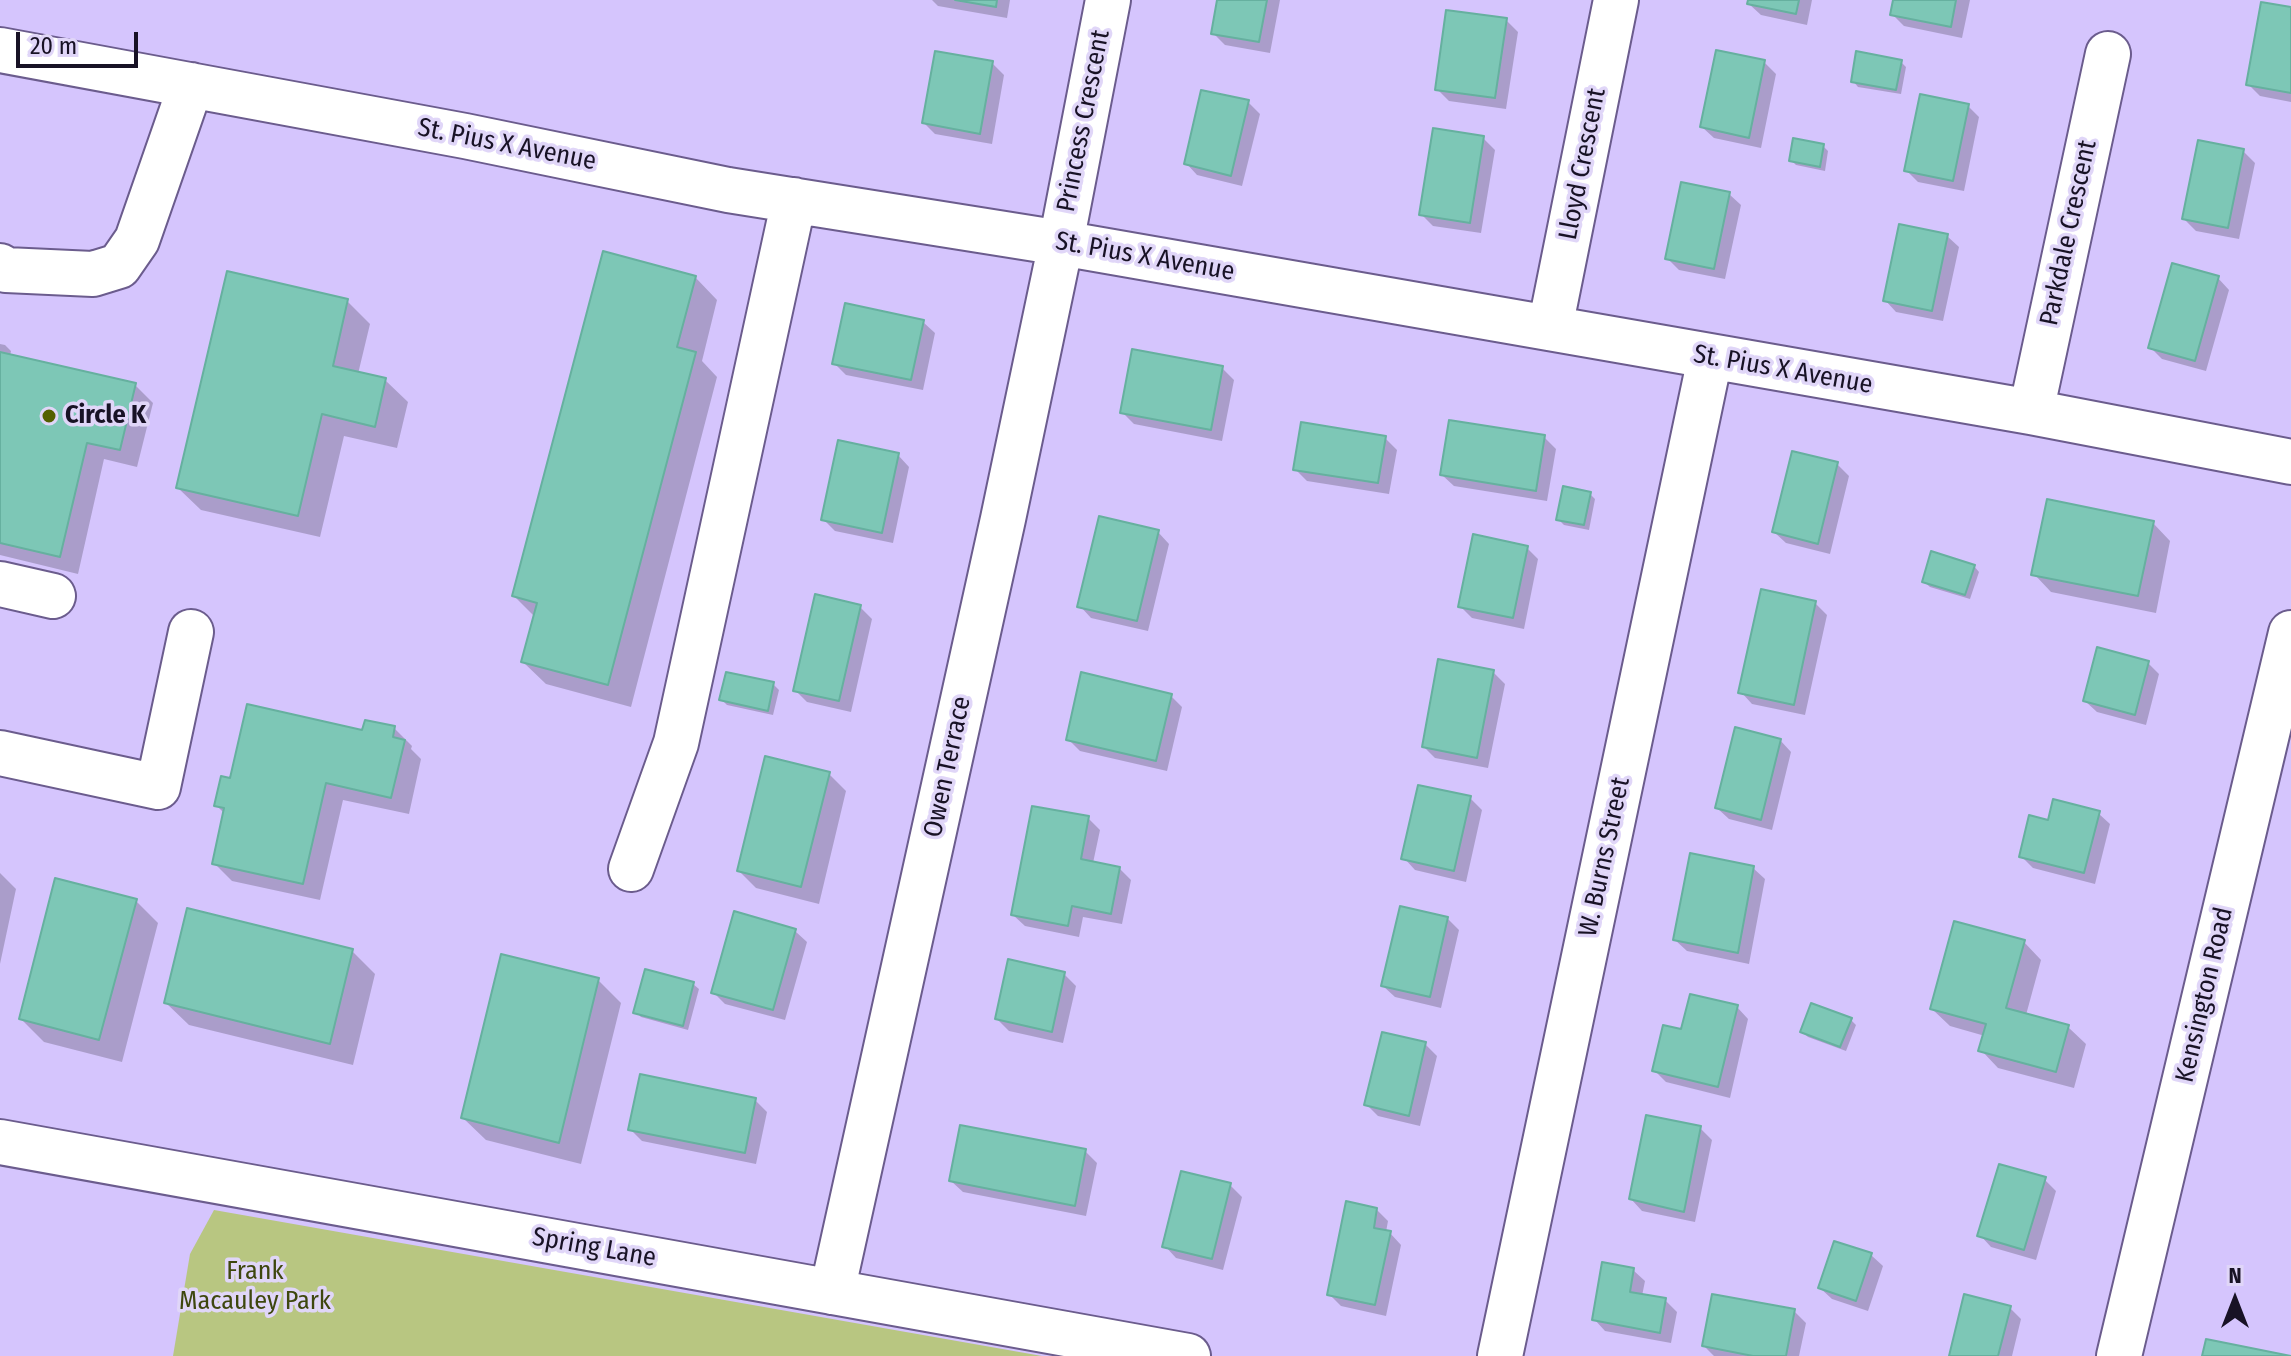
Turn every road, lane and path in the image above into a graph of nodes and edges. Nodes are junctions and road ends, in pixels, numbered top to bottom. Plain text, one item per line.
1 (1108, 0) edge
2 (1616, 0) edge
3 (0, 50) edge
4 (2108, 54) dead end
5 (191, 85) junction
6 (794, 200) junction
7 (1061, 243) junction
8 (0, 266) edge
9 (1550, 328) junction
10 (1710, 358) junction
11 (2031, 412) junction
12 (2291, 462) edge
13 (0, 584) edge
14 (53, 596) dead end
15 (191, 632) dead end
16 (2291, 633) edge
17 (0, 753) edge
18 (631, 869) dead end
19 (0, 1142) edge
20 (832, 1292) junction
21 (1188, 1356) edge
22 (1500, 1356) edge
23 (2119, 1356) edge

1 - 7 street, Princess Crescent
2 - 9 street, Lloyd Crescent
3 - 5 street, St. Pius X Avenue
4 - 11 street, Parkdale Crescent
5 - 6 street, St. Pius X Avenue
5 - 8 street
6 - 7 street, St. Pius X Avenue
6 - 18 street
7 - 9 street, St. Pius X Avenue
7 - 20 street, Owen Terrace
9 - 10 street, St. Pius X Avenue
10 - 11 street, St. Pius X Avenue
10 - 22 street, W. Burns Street
11 - 12 street, St. Pius X Avenue
13 - 14 street
15 - 17 street
16 - 23 street, Kensington Road
19 - 20 street, Spring Lane
20 - 21 street, Spring Lane

